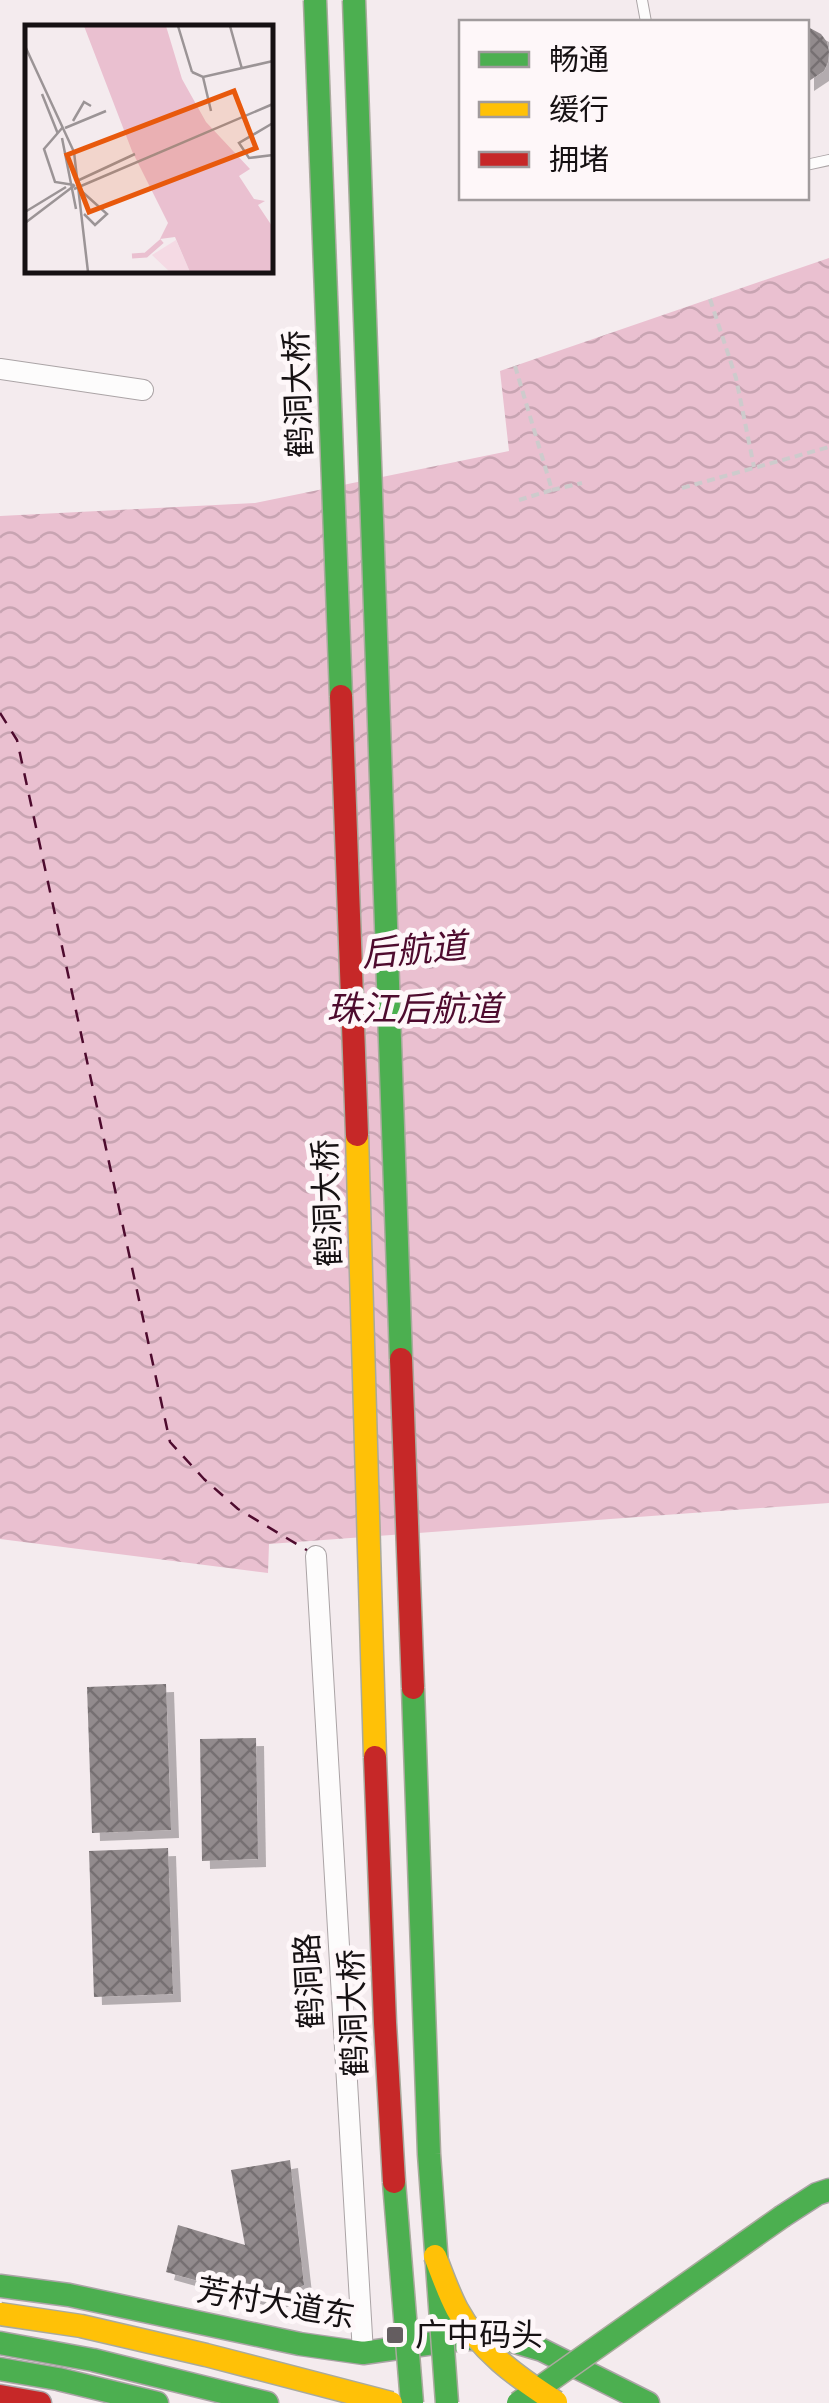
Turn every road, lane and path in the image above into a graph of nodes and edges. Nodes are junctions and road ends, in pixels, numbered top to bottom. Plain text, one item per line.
1 (315, 0) edge
2 (354, 0) edge
3 (710, 299) dead end
4 (515, 366) dead end
5 (0, 368) edge
6 (143, 390) dead end
7 (829, 447) edge
8 (754, 468) junction
9 (582, 483) dead end
10 (682, 488) dead end
11 (552, 490) junction
12 (518, 500) dead end
13 (316, 1556) dead end
14 (829, 2190) edge
15 (435, 2256) junction
16 (0, 2286) edge
17 (0, 2314) edge
18 (0, 2344) edge
19 (363, 2353) junction
20 (0, 2370) edge
21 (297, 2379) junction
22 (0, 2396) edge
23 (40, 2403) edge
24 (158, 2403) edge
25 (266, 2403) edge
26 (364, 2403) edge
27 (391, 2403) edge
28 (412, 2403) edge
29 (447, 2403) edge
30 (518, 2403) edge
31 (558, 2403) edge
32 (648, 2403) edge

1 - 28 main road, 鹤洞大桥, bridge
2 - 15 main road, bridge
3 - 8 path
4 - 11 path
5 - 6 street
7 - 8 path
8 - 10 path
9 - 11 path
11 - 12 path
13 - 19 street, 鹤洞路
14 - 30 main road, bridge
15 - 29 main road, bridge
15 - 31 main road, bridge
16 - 19 main road, 芳村大道东
17 - 21 main road, 芳村大道东, bridge
18 - 25 main road
19 - 26 main road, 鹤洞路
19 - 32 main road, 芳村大道东
20 - 24 main road
21 - 26 main road, bridge
21 - 27 main road, bridge
22 - 23 main road

